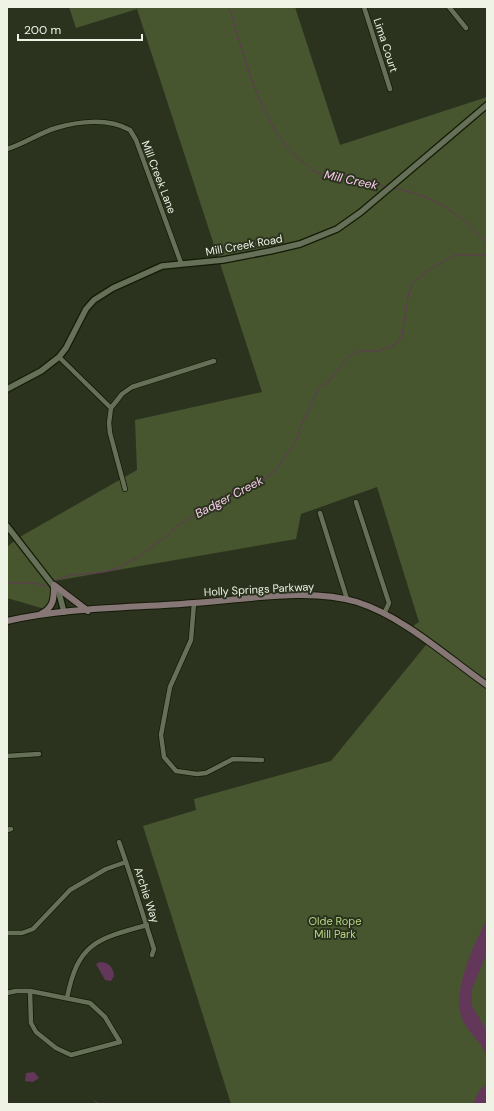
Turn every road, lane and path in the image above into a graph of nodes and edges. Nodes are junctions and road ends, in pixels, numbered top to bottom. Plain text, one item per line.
1 (365, 7) edge
2 (449, 7) edge
3 (466, 28) dead end
4 (390, 89) dead end
5 (487, 105) edge
6 (7, 149) edge
7 (181, 263) junction
8 (59, 357) junction
9 (214, 361) dead end
10 (7, 389) edge
11 (111, 408) junction
12 (125, 490) dead end
13 (356, 502) dead end
14 (320, 513) dead end
15 (7, 526) edge
16 (54, 586) junction
17 (347, 599) junction
18 (194, 603) junction
19 (88, 611) junction
20 (64, 612) junction
21 (384, 614) junction
22 (39, 615) junction
23 (7, 621) edge
24 (487, 685) edge
25 (39, 754) dead end
26 (7, 756) edge
27 (262, 760) dead end
28 (119, 842) dead end
29 (126, 862) junction
30 (147, 925) junction
31 (7, 933) edge
32 (152, 955) dead end
33 (30, 990) junction
34 (7, 994) edge
35 (67, 998) junction

1 - 4 street, Lima Court
2 - 3 street
5 - 7 street, Mill Creek Road
6 - 7 street, Mill Creek Lane
7 - 8 street, Mill Creek Road
8 - 10 street, Mill Creek Road
8 - 11 street
9 - 11 street
11 - 12 street
13 - 21 street
14 - 17 street
15 - 16 street
16 - 19 main road
16 - 20 street
16 - 22 main road
17 - 18 main road, Holly Springs Parkway
17 - 21 main road, Holly Springs Parkway
18 - 19 main road, Holly Springs Parkway
18 - 27 street
19 - 20 main road, Holly Springs Parkway
20 - 22 main road, Holly Springs Parkway
21 - 24 main road, Holly Springs Parkway
22 - 23 main road, Holly Springs Parkway
25 - 26 street
28 - 29 street
29 - 30 street, Archie Way
29 - 31 street, Archie Way
30 - 32 street, Archie Way
30 - 35 street
33 - 34 street
33 - 35 street
33 - 35 street

